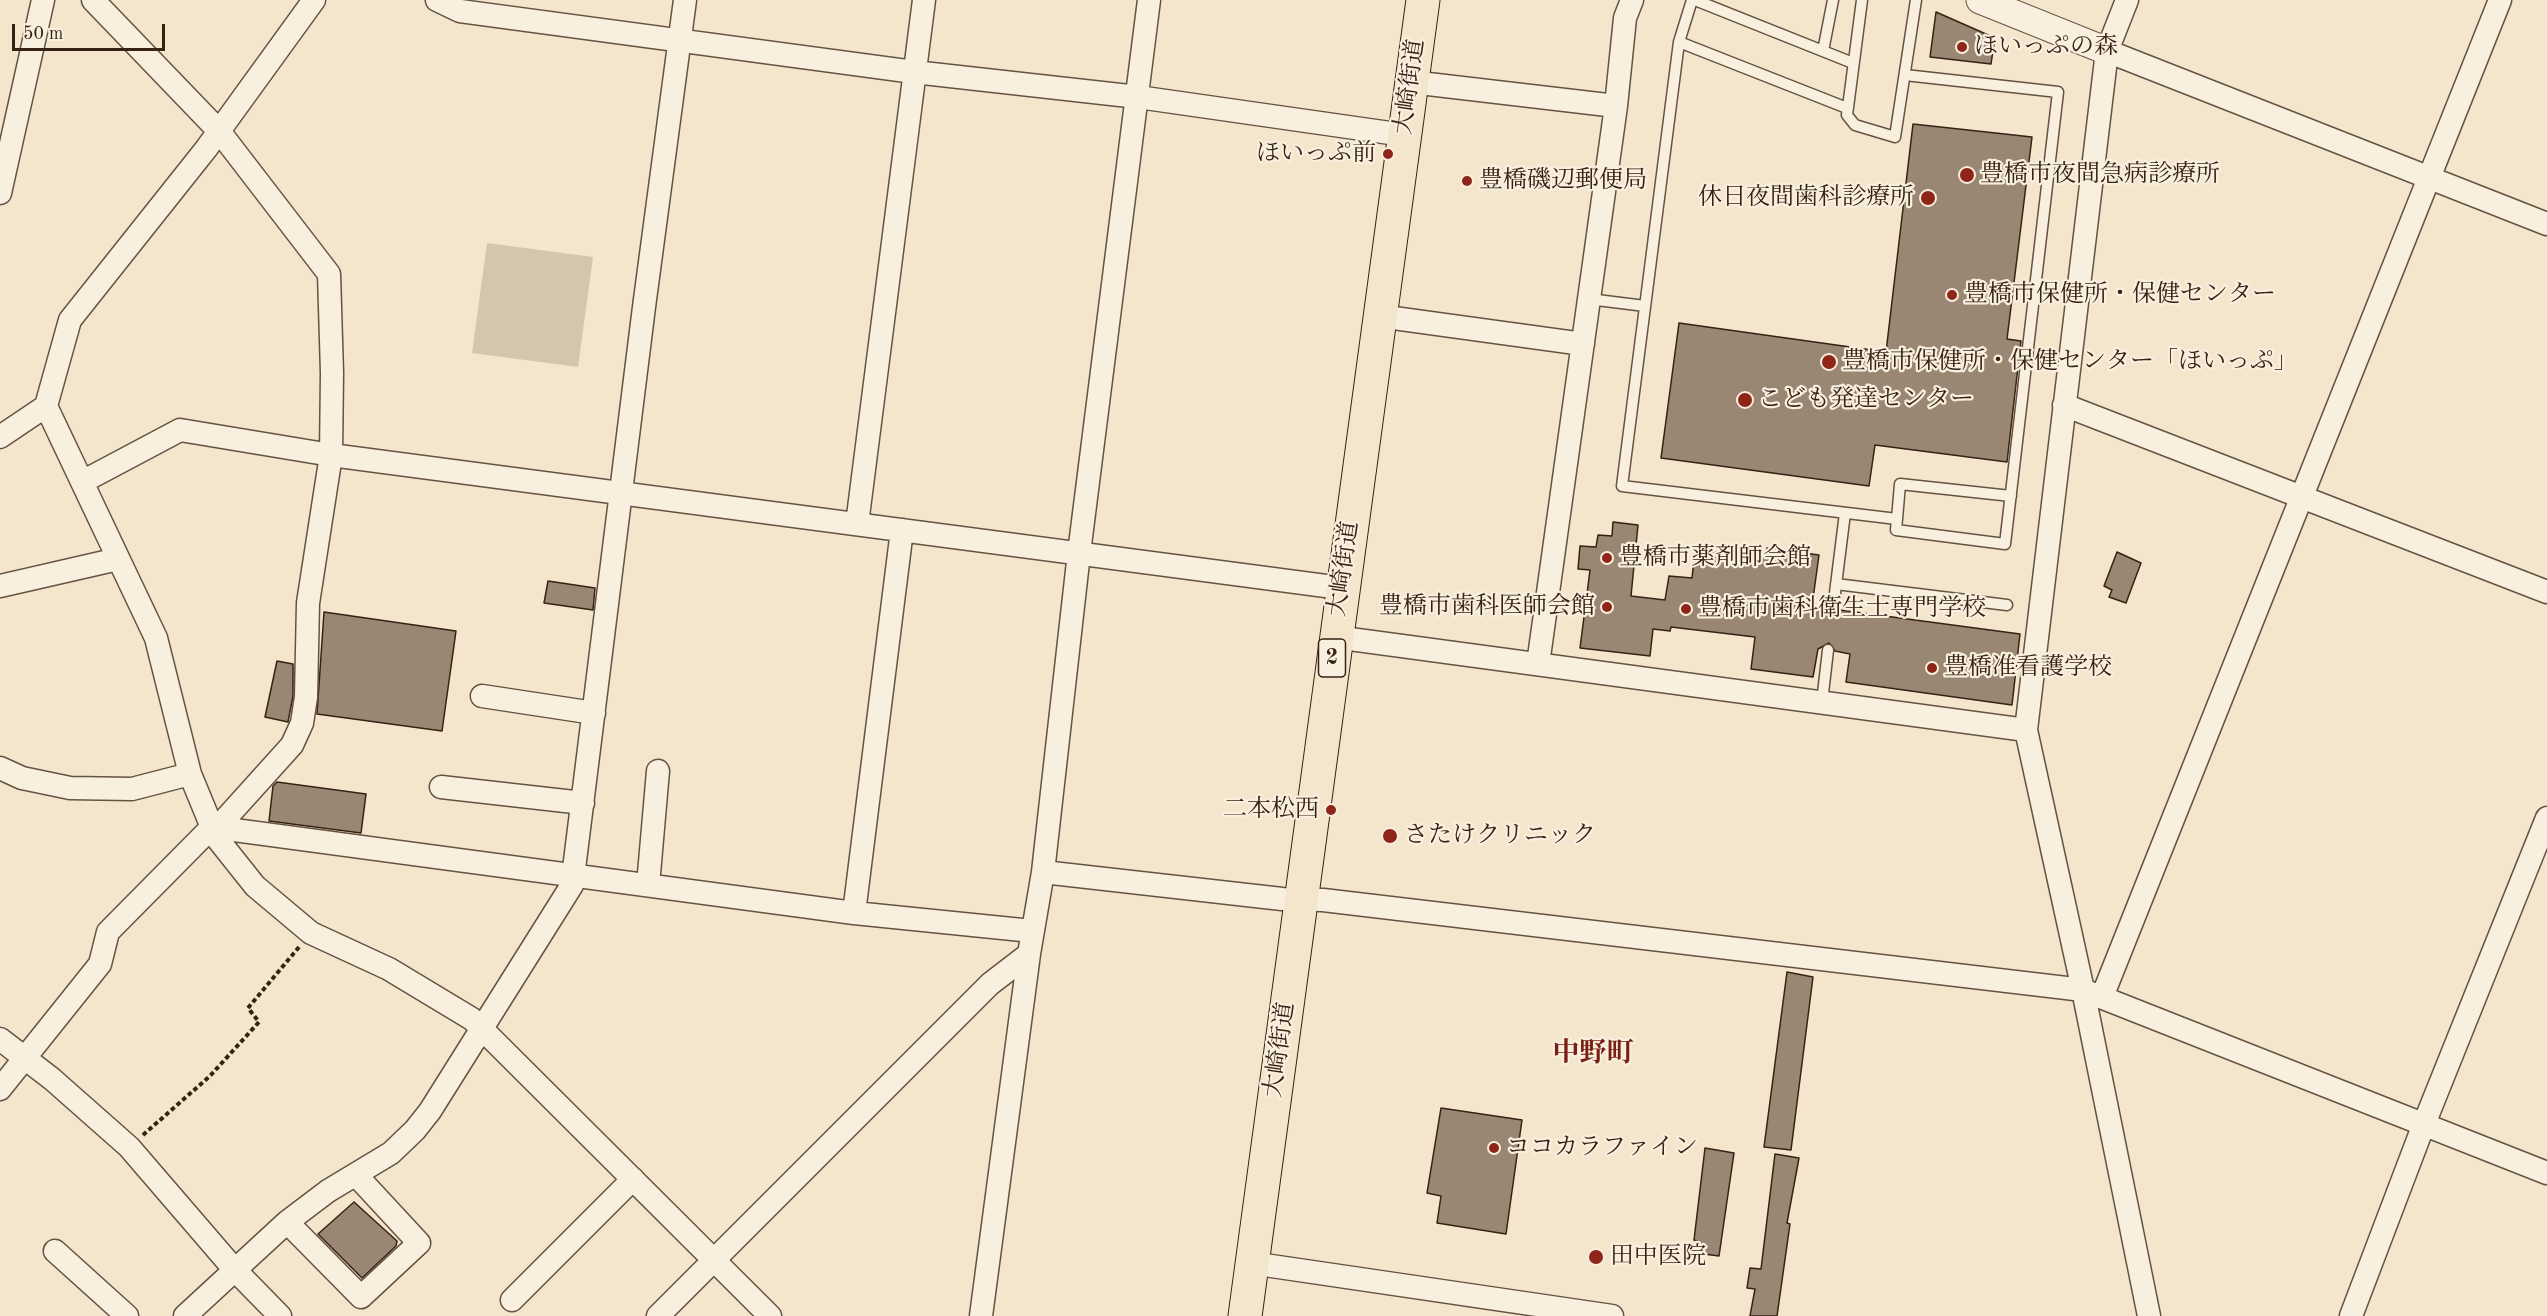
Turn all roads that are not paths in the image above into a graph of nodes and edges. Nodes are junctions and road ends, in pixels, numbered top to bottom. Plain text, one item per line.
1 (43, 0) edge
2 (93, 0) edge
3 (314, 0) edge
4 (437, 0) edge
5 (685, 0) edge
6 (924, 0) edge
7 (1149, 0) edge
8 (1423, 0) edge
9 (1632, 0) edge
10 (1693, 0) edge
11 (1833, 0) edge
12 (1862, 0) edge
13 (1916, 0) edge
14 (1980, 0) edge
15 (2127, 0) edge
16 (2500, 0) edge
17 (679, 41) junction
18 (1679, 42) junction
19 (1823, 51) junction
20 (2107, 51) junction
21 (1853, 63) junction
22 (914, 72) junction
23 (1905, 75) junction
24 (1411, 82) junction
25 (1138, 97) junction
26 (1616, 106) junction
27 (1847, 108) junction
28 (219, 131) junction
29 (1404, 135) junction
30 (2429, 177) junction
31 (0, 193) edge
32 (2547, 224) edge
33 (1589, 299) junction
34 (1645, 306) junction
35 (1379, 316) junction
36 (1582, 344) junction
37 (2064, 405) junction
38 (46, 406) junction
39 (0, 437) edge
40 (332, 455) junction
41 (81, 482) junction
42 (622, 493) junction
43 (2011, 496) junction
44 (2303, 497) junction
45 (1845, 513) junction
46 (1897, 519) junction
47 (857, 524) junction
48 (902, 530) junction
49 (1079, 553) junction
50 (118, 559) junction
51 (1836, 584) junction
52 (0, 586) edge
53 (1341, 588) junction
54 (2547, 592) edge
55 (2007, 604) dead end
56 (1833, 609) dead end
57 (1335, 637) junction
58 (1828, 650) dead end
59 (1538, 664) junction
60 (482, 696) dead end
61 (1821, 702) junction
62 (594, 713) junction
63 (2026, 730) junction
64 (0, 768) edge
65 (658, 771) dead end
66 (190, 774) junction
67 (441, 787) dead end
68 (583, 803) junction
69 (2547, 818) edge
70 (215, 827) junction
71 (1043, 872) junction
72 (575, 875) junction
73 (648, 885) junction
74 (1300, 899) junction
75 (855, 913) junction
76 (1032, 931) junction
77 (1029, 954) junction
78 (2092, 994) junction
79 (481, 1026) junction
80 (0, 1039) edge
81 (24, 1058) junction
82 (0, 1089) edge
83 (2424, 1124) junction
84 (2547, 1173) edge
85 (356, 1175) junction
86 (633, 1179) junction
87 (286, 1222) junction
88 (55, 1251) dead end
89 (715, 1261) junction
90 (1251, 1263) junction
91 (234, 1269) junction
92 (512, 1300) dead end
93 (1576, 1313) edge
94 (127, 1316) edge
95 (185, 1316) edge
96 (280, 1316) edge
97 (658, 1316) edge
98 (770, 1316) edge
99 (981, 1316) edge
100 (1245, 1316) edge
101 (1612, 1316) edge
102 (2149, 1316) edge
103 (2351, 1316) edge

1 - 31 street
2 - 28 street
3 - 28 street
4 - 17 street
5 - 17 street
6 - 22 street
7 - 25 street
8 - 24 main road, 大崎街道 / 2
9 - 26 street
10 - 18 lane
10 - 19 lane
11 - 19 lane
12 - 21 lane
13 - 23 lane
14 - 20 street
15 - 20 street
16 - 30 street
17 - 22 street
17 - 42 street
18 - 27 lane
18 - 34 lane
19 - 21 lane
20 - 30 street
20 - 37 street
21 - 27 lane
22 - 25 street
22 - 47 street
23 - 27 lane
23 - 43 lane
24 - 26 street
24 - 29 main road, 大崎街道 / 2
25 - 29 street
25 - 49 street
26 - 33 street
28 - 38 street
28 - 40 street
29 - 35 main road, 大崎街道 / 2
30 - 32 street
30 - 44 street
33 - 34 lane
33 - 36 street
34 - 45 lane
35 - 36 street
35 - 53 main road, 大崎街道 / 2
36 - 59 street
37 - 44 street
37 - 63 street
38 - 39 street
38 - 41 street
40 - 41 street
40 - 42 street
40 - 70 street
41 - 50 street
42 - 47 street
42 - 62 street
43 - 46 lane
43 - 46 lane
44 - 54 street
44 - 78 street
45 - 46 lane
45 - 51 lane
47 - 48 street
48 - 49 street
48 - 75 street
49 - 53 street
49 - 71 street
50 - 52 street
50 - 66 street
51 - 55 lane
51 - 56 lane
53 - 57 main road, 大崎街道 / 2
57 - 59 street
57 - 74 main road, 大崎街道 / 2
58 - 61 lane
59 - 61 street
60 - 62 street
61 - 63 street
62 - 68 street
63 - 78 street
64 - 66 street
65 - 73 street
66 - 70 street
67 - 68 street
68 - 72 street
69 - 83 street
70 - 72 street
70 - 79 street
70 - 81 street
71 - 74 street
71 - 76 street
72 - 73 street
72 - 79 street
73 - 75 street
74 - 78 street
74 - 90 main road, 大崎街道 / 2
75 - 76 street
76 - 77 street
77 - 89 street
77 - 99 street
78 - 83 street
78 - 102 street
79 - 85 street
79 - 86 street
80 - 81 street
81 - 82 street
81 - 91 street
83 - 84 street
83 - 103 street
85 - 87 street
85 - 87 street
86 - 89 street
86 - 92 street
87 - 91 street
88 - 94 street
89 - 97 street
89 - 98 street
90 - 93 street
90 - 100 main road, 大崎街道 / 2
91 - 95 street
91 - 96 street
93 - 101 street

